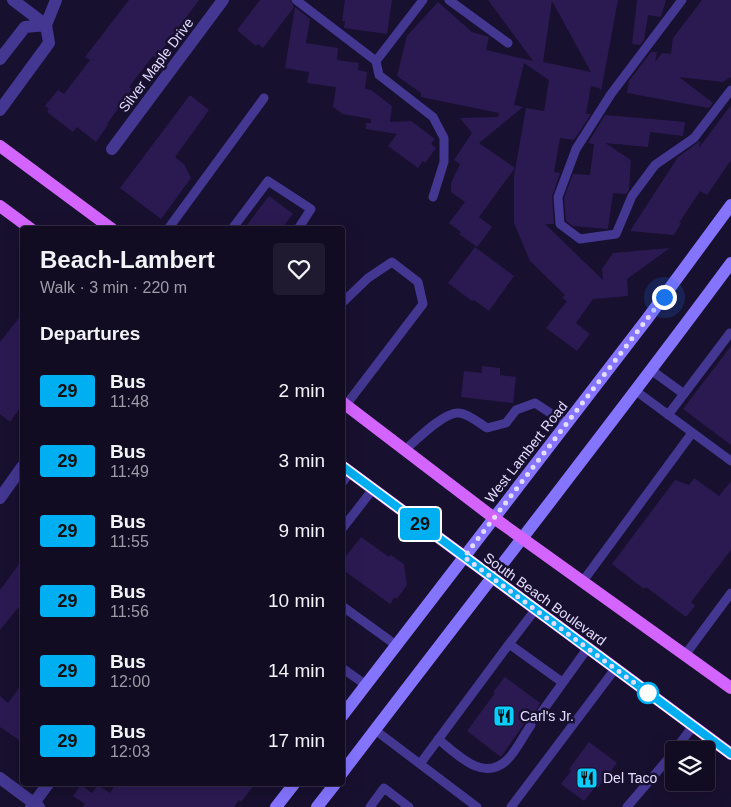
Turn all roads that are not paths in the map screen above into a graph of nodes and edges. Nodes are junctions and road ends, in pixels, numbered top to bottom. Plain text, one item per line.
1 (13, 0) edge
2 (56, 0) edge
3 (223, 0) edge
4 (296, 0) edge
5 (423, 0) edge
6 (449, 0) edge
7 (682, 0) edge
8 (46, 25) junction
9 (508, 43) dead end
10 (0, 60) edge
11 (376, 61) junction
12 (731, 90) edge
13 (264, 98) dead end
14 (0, 110) edge
15 (0, 146) edge
16 (112, 149) dead end
17 (433, 197) dead end
18 (731, 205) edge
19 (0, 206) edge
20 (27, 226) edge
21 (108, 226) edge
22 (170, 226) edge
23 (234, 226) edge
24 (300, 226) edge
25 (731, 263) edge
26 (345, 300) edge
27 (730, 333) edge
28 (651, 370) junction
29 (636, 391) junction
30 (684, 394) junction
31 (345, 403) edge
32 (345, 405) edge
33 (668, 415) junction
34 (567, 424) junction
35 (692, 433) junction
36 (404, 450) junction
37 (731, 461) edge
38 (346, 469) edge
39 (20, 470) edge
40 (373, 489) junction
41 (0, 498) edge
42 (494, 518) junction
43 (345, 525) edge
44 (522, 538) junction
45 (464, 557) junction
46 (491, 577) junction
47 (583, 581) junction
48 (731, 594) edge
49 (345, 608) edge
50 (535, 610) junction
51 (509, 644) junction
52 (396, 645) junction
53 (587, 649) junction
54 (685, 656) junction
55 (615, 669) junction
56 (345, 670) edge
57 (562, 682) junction
58 (366, 685) junction
59 (731, 688) edge
60 (345, 712) edge
61 (540, 713) dead end
62 (531, 725) dead end
63 (693, 726) junction
64 (376, 730) junction
65 (438, 739) junction
66 (682, 741) edge
67 (731, 754) edge
68 (665, 762) edge
69 (420, 764) junction
70 (345, 769) edge
71 (0, 778) edge
72 (47, 786) edge
73 (292, 786) edge
74 (334, 786) edge
75 (322, 805) edge
76 (34, 806) edge
77 (276, 807) edge
78 (370, 807) edge
79 (409, 807) edge
80 (477, 807) edge
81 (511, 807) edge
82 (627, 807) edge

1 - 8 street
2 - 8 street
3 - 16 street, Silver Maple Drive
4 - 11 lane
5 - 11 lane
6 - 9 lane
7 - 12 lane
8 - 10 street
8 - 14 street
11 - 17 lane
13 - 22 lane
15 - 21 main road
18 - 34 main road, West Lambert Road
19 - 20 main road
23 - 24 lane
25 - 28 main road
26 - 31 lane
27 - 30 lane
28 - 29 main road
28 - 30 lane
29 - 33 lane
29 - 44 main road
30 - 33 lane
32 - 36 main road
33 - 35 lane
34 - 36 lane
34 - 42 main road, West Lambert Road
35 - 37 lane
35 - 47 lane
36 - 42 main road
38 - 40 main road, South Beach Boulevard
39 - 41 street
40 - 43 lane
40 - 45 main road, South Beach Boulevard
42 - 44 main road
42 - 45 main road, West Lambert Road
44 - 46 main road
44 - 47 main road
45 - 46 main road, South Beach Boulevard
45 - 52 main road, West Lambert Road
46 - 50 main road, South Beach Boulevard
46 - 64 main road
47 - 54 main road
48 - 54 lane
49 - 52 lane
50 - 51 lane
50 - 53 main road, South Beach Boulevard
51 - 57 lane
51 - 65 lane
52 - 58 main road, West Lambert Road
53 - 55 main road, South Beach Boulevard
53 - 57 lane
54 - 59 main road
55 - 63 main road, South Beach Boulevard
55 - 81 lane
56 - 58 lane
57 - 61 lane
58 - 60 main road, West Lambert Road
62 - 65 lane
63 - 66 lane
63 - 67 main road, South Beach Boulevard
64 - 69 lane
64 - 70 main road
65 - 69 lane
68 - 82 lane
69 - 80 lane
71 - 76 street
72 - 76 street
73 - 77 main road
74 - 75 main road
78 - 79 lane

